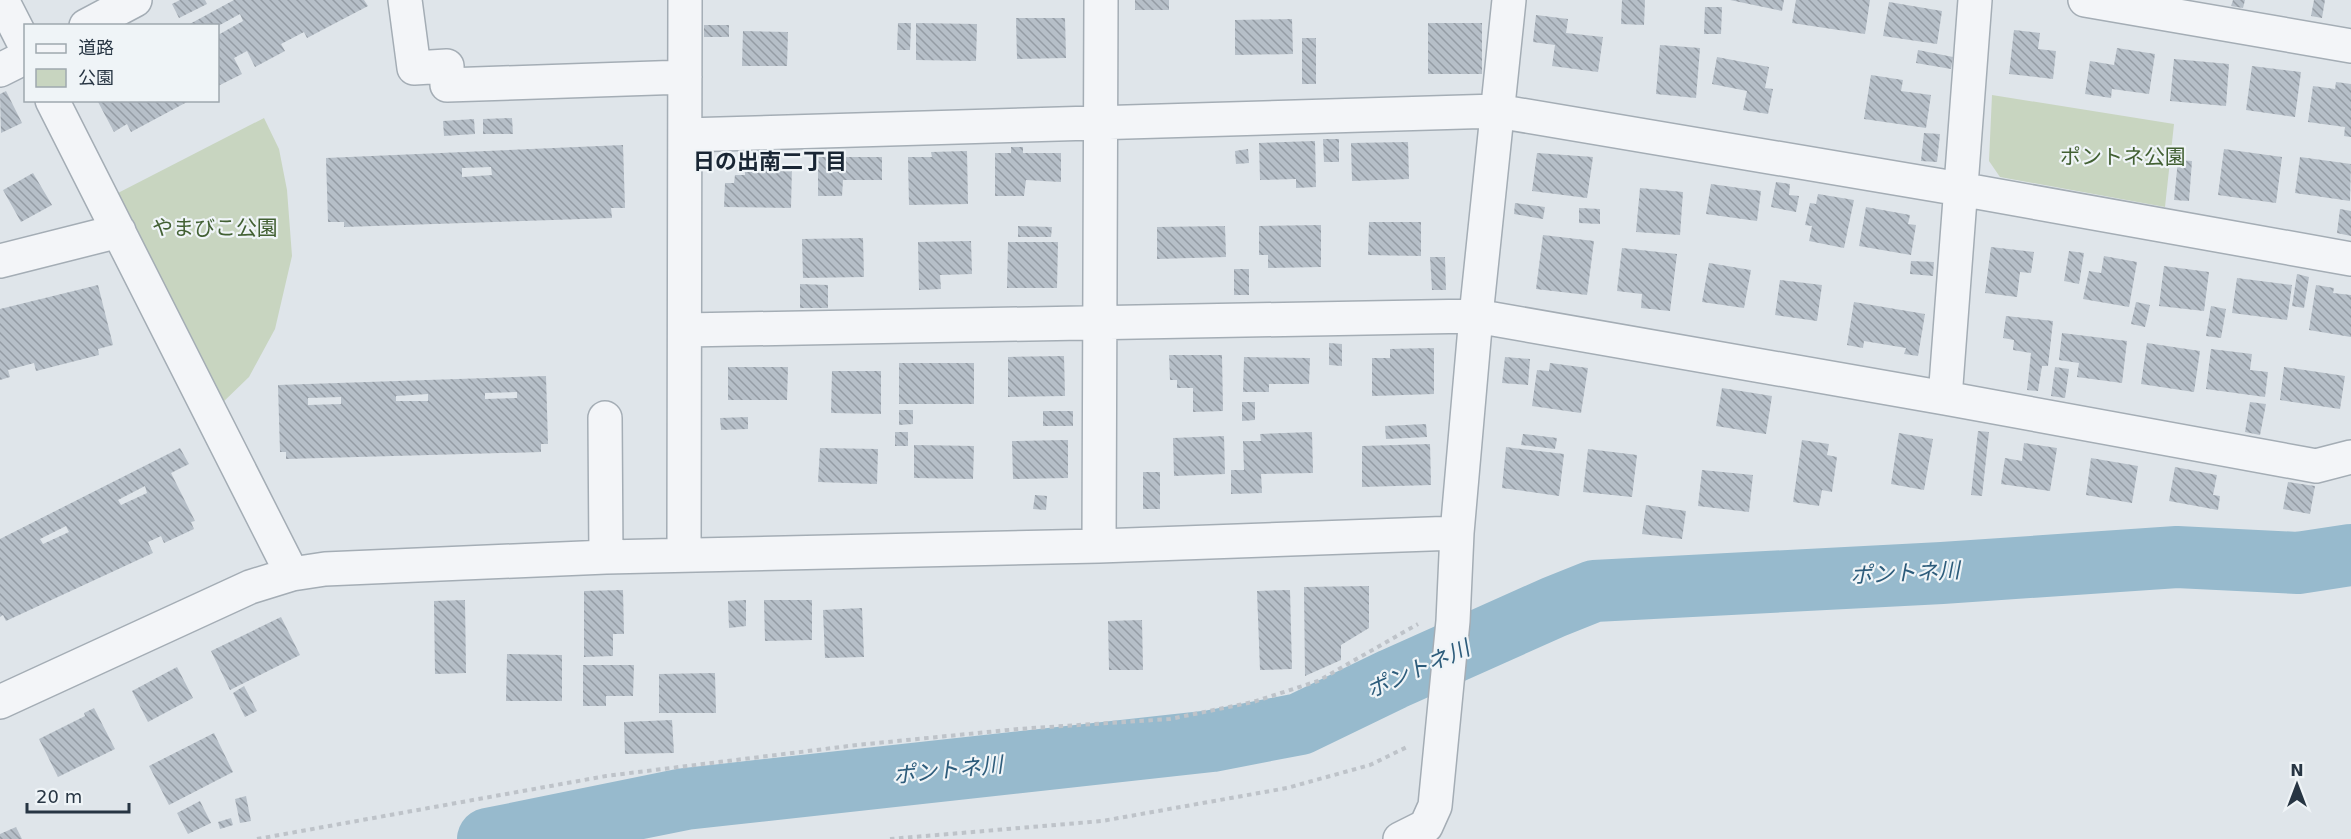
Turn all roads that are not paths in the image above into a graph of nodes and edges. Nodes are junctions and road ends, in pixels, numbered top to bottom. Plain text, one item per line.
1 (2, 0) edge
2 (135, 0) edge
3 (405, 0) edge
4 (685, 0) edge
5 (1101, 0) edge
6 (1509, 0) edge
7 (1974, 0) edge
8 (2085, 0) edge
9 (90, 24) edge
10 (24, 43) edge
11 (2351, 46) edge
12 (24, 58) edge
13 (0, 70) edge
14 (685, 77) junction
15 (53, 102) edge
16 (1497, 111) junction
17 (1100, 122) junction
18 (685, 135) junction
19 (1960, 189) junction
20 (119, 231) junction
21 (2351, 259) edge
22 (0, 261) edge
23 (1476, 316) junction
24 (1100, 322) junction
25 (685, 330) junction
26 (1945, 398) junction
27 (605, 418) dead end
28 (2351, 457) edge
29 (1457, 533) junction
30 (1099, 546) junction
31 (684, 555) junction
32 (606, 557) junction
33 (292, 574) junction
34 (0, 702) edge
35 (1400, 839) edge

1 - 10 street
2 - 9 street
3 - 14 street
4 - 14 street
5 - 17 street
6 - 16 street
7 - 19 street
8 - 11 street
12 - 13 street
14 - 18 street
15 - 20 street
16 - 17 street
16 - 19 street
16 - 23 street
17 - 18 street
17 - 24 street
18 - 25 street
19 - 21 street
19 - 26 street
20 - 22 street
20 - 33 street
23 - 24 street
23 - 26 street
23 - 29 street
24 - 25 street
24 - 30 street
25 - 31 street
26 - 28 street
27 - 32 street
29 - 30 street
29 - 35 street
30 - 31 street
31 - 32 street
32 - 33 street
33 - 34 street

